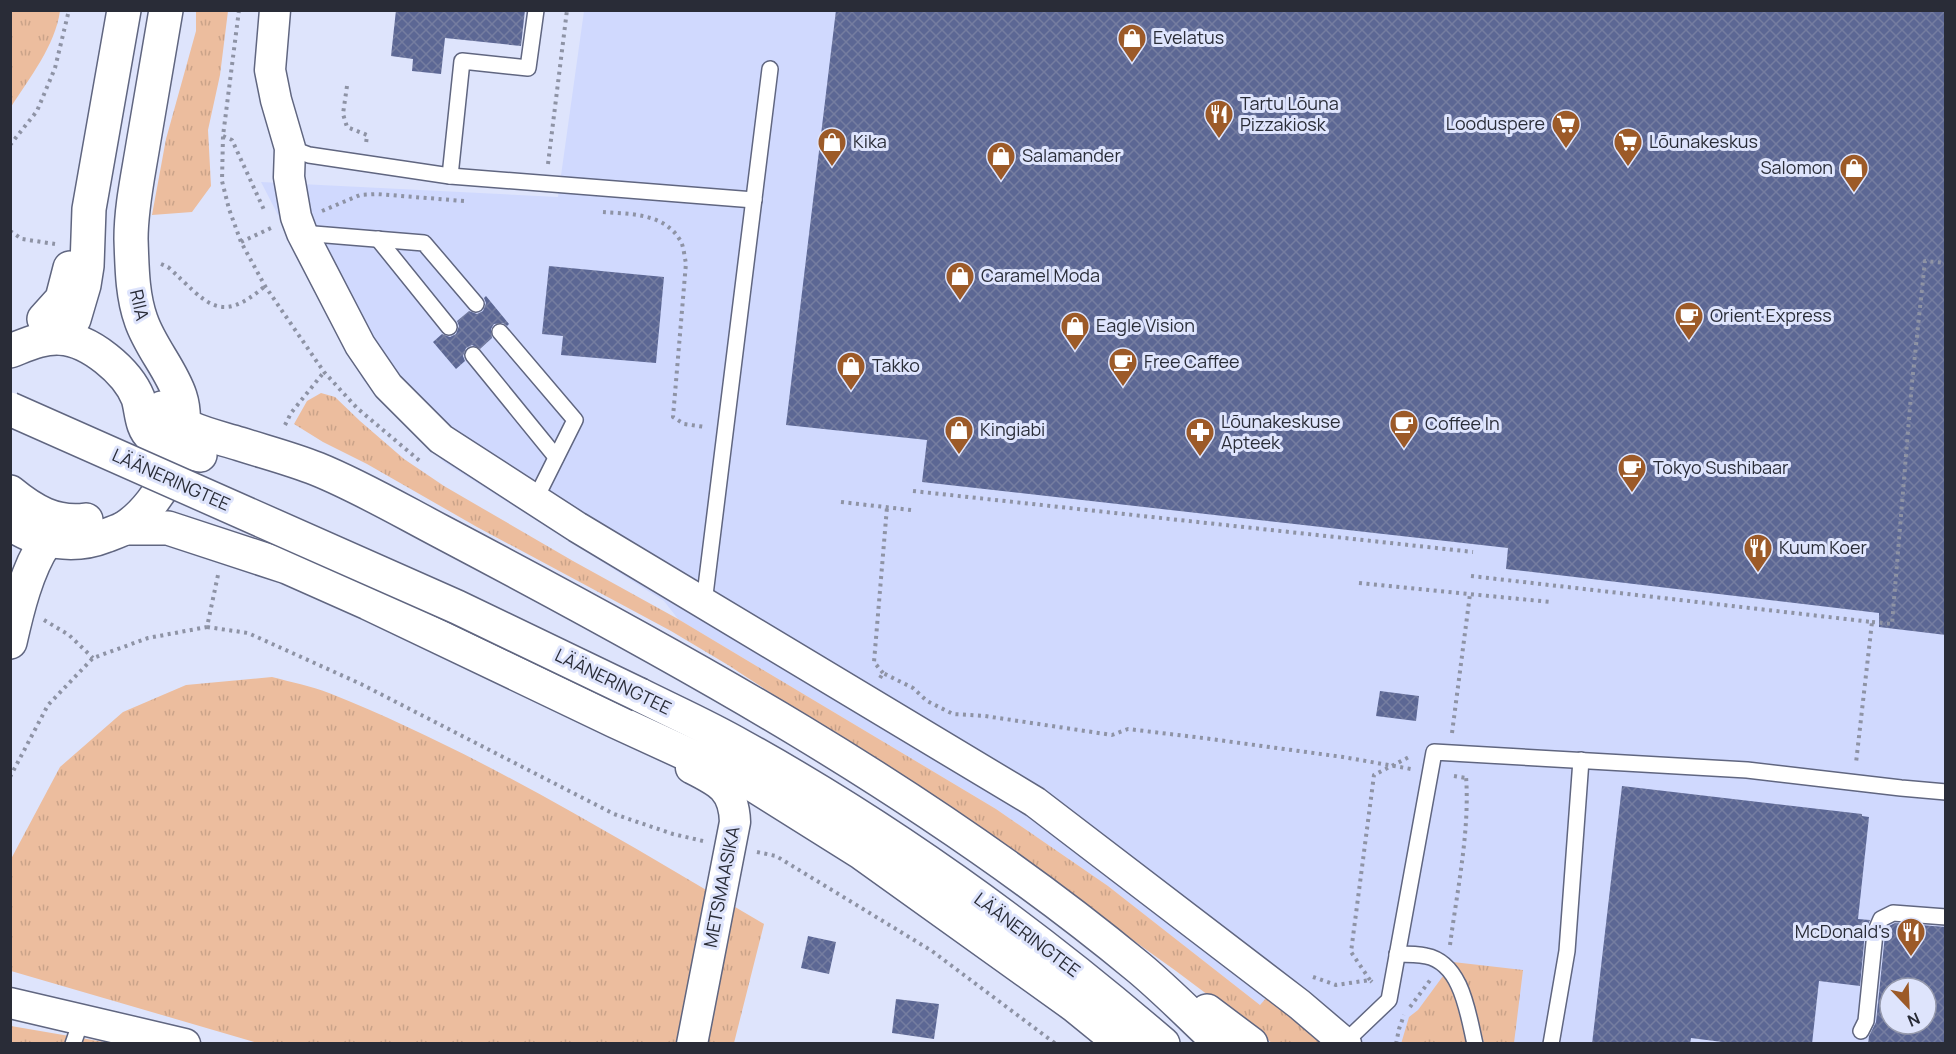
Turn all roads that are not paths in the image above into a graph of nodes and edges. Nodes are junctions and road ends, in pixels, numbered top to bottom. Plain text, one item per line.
1 (124, 10) edge
2 (166, 10) edge
3 (275, 10) edge
4 (536, 10) edge
5 (770, 69) dead end
6 (290, 148) junction
7 (450, 176) junction
8 (754, 200) junction
9 (133, 204) junction
10 (290, 226) junction
11 (378, 239) junction
12 (476, 304) dead end
13 (60, 325) junction
14 (449, 327) dead end
15 (10, 330) edge
16 (500, 332) dead end
17 (131, 350) junction
18 (10, 351) edge
19 (473, 355) dead end
20 (10, 410) edge
21 (173, 424) junction
22 (556, 457) junction
23 (10, 492) edge
24 (535, 500) junction
25 (10, 523) edge
26 (125, 528) junction
27 (61, 535) junction
28 (704, 603) junction
29 (10, 642) edge
30 (10, 658) edge
31 (615, 721) junction
32 (1581, 760) junction
33 (1946, 792) edge
34 (1946, 917) edge
35 (1397, 954) junction
36 (1141, 969) junction
37 (13, 1002) edge
38 (78, 1031) edge
39 (1861, 1031) dead end
40 (1346, 1043) edge
41 (185, 1044) edge
42 (692, 1044) edge
43 (1122, 1044) edge
44 (1163, 1044) edge
45 (1221, 1044) edge
46 (1251, 1044) edge
47 (1475, 1044) edge
48 (1551, 1044) edge

1 - 13 highway
2 - 9 highway, RIIA
3 - 6 street
4 - 7 lane
5 - 8 lane
6 - 7 lane
6 - 10 street
7 - 8 lane
8 - 28 lane
9 - 17 highway, RIIA
9 - 21 highway, RIIA
10 - 11 lane
10 - 24 street
11 - 12 lane
11 - 14 lane
13 - 15 highway
13 - 17 highway
13 - 18 highway
13 - 21 highway
16 - 22 lane
17 - 21 highway
19 - 22 lane
20 - 44 highway, LÄÄNERINGTEE, bridge
21 - 26 highway
21 - 27 highway
21 - 36 highway
22 - 24 lane
23 - 27 highway
24 - 28 street
25 - 27 highway
26 - 27 highway
26 - 31 highway
27 - 29 highway
27 - 30 highway
28 - 40 street
31 - 42 street, METSMAASIKA
31 - 43 highway
32 - 33 lane
32 - 35 lane
32 - 48 lane
34 - 39 lane
35 - 40 lane
35 - 47 lane
36 - 45 highway
36 - 46 highway
37 - 38 street
38 - 41 street

